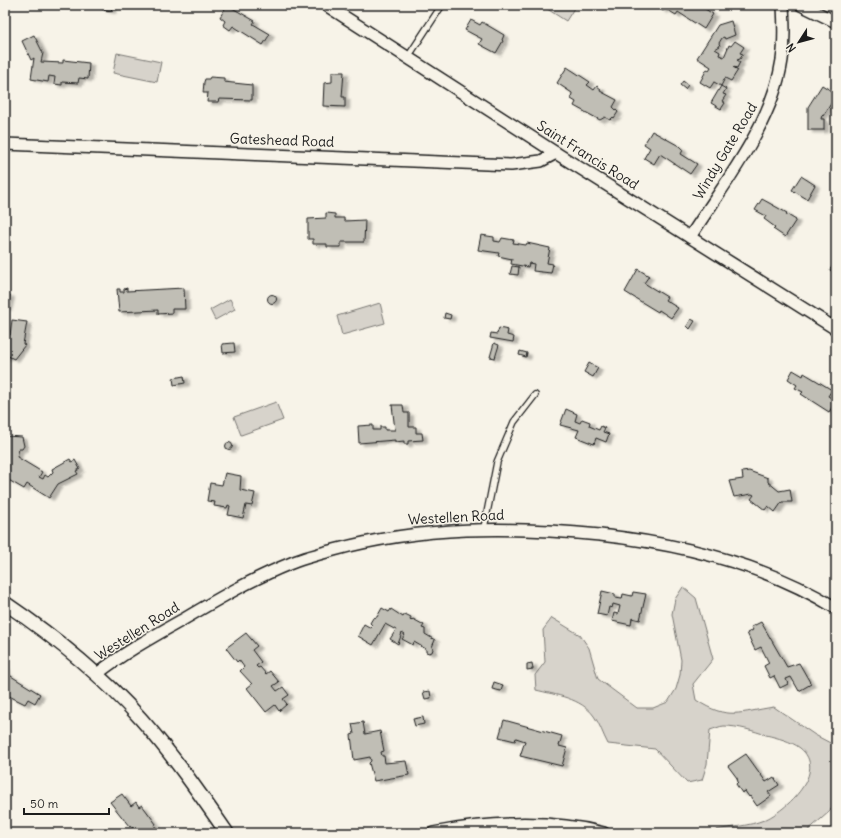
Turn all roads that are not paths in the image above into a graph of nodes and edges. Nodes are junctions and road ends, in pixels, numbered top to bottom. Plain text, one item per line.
1 (326, 5) edge
2 (442, 5) edge
3 (783, 5) edge
4 (801, 5) edge
5 (836, 22) edge
6 (408, 57) junction
7 (5, 144) edge
8 (556, 153) junction
9 (690, 237) junction
10 (836, 329) edge
11 (535, 395) dead end
12 (484, 528) junction
13 (5, 603) edge
14 (836, 608) edge
15 (97, 674) junction
16 (227, 833) edge
17 (433, 833) edge
18 (604, 833) edge

1 - 6 street, Saint Francis Road
2 - 6 lane
3 - 9 street, Windy Gate Road
4 - 5 street
6 - 8 street, Saint Francis Road
7 - 8 street, Gateshead Road
8 - 9 street, Saint Francis Road
9 - 10 street, Saint Francis Road
11 - 12 lane
12 - 14 street, Westellen Road
12 - 15 street, Westellen Road
13 - 15 street
15 - 16 street
17 - 18 street

